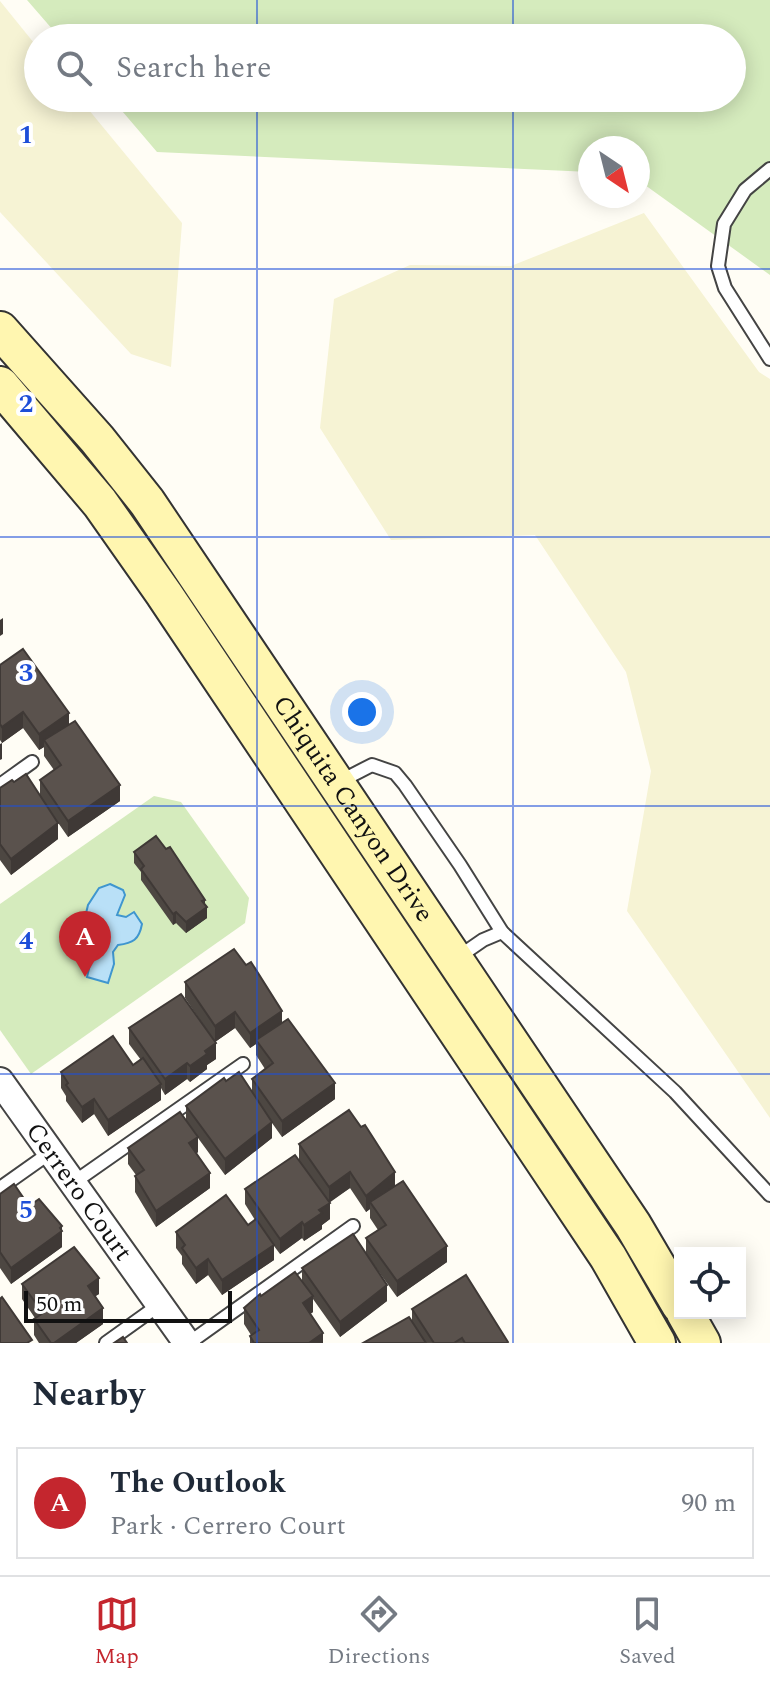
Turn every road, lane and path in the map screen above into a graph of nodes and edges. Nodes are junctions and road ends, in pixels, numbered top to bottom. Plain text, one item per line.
1 (770, 169) edge
2 (0, 330) edge
3 (770, 359) edge
4 (0, 385) edge
5 (32, 762) dead end
6 (336, 784) junction
7 (0, 785) edge
8 (502, 932) junction
9 (455, 959) junction
10 (243, 1064) dead end
11 (0, 1081) edge
12 (51, 1152) junction
13 (73, 1183) junction
14 (0, 1188) edge
15 (770, 1195) edge
16 (353, 1226) dead end
17 (674, 1295) edge
18 (159, 1305) junction
19 (688, 1319) edge
20 (106, 1343) edge
21 (188, 1343) edge
22 (657, 1343) edge
23 (702, 1343) edge

1 - 3 lane
2 - 6 main road, Chiquita Canyon Drive
4 - 22 main road, Chiquita Canyon Drive
5 - 7 lane
6 - 8 lane
6 - 9 main road, Chiquita Canyon Drive
8 - 9 lane
8 - 15 lane
9 - 17 main road, Chiquita Canyon Drive
10 - 13 lane
11 - 12 street, Cerrero Court
12 - 13 street, Cerrero Court
12 - 14 lane
13 - 18 street, Cerrero Court
16 - 21 lane
18 - 20 lane
18 - 21 street, Cerrero Court
19 - 23 main road

